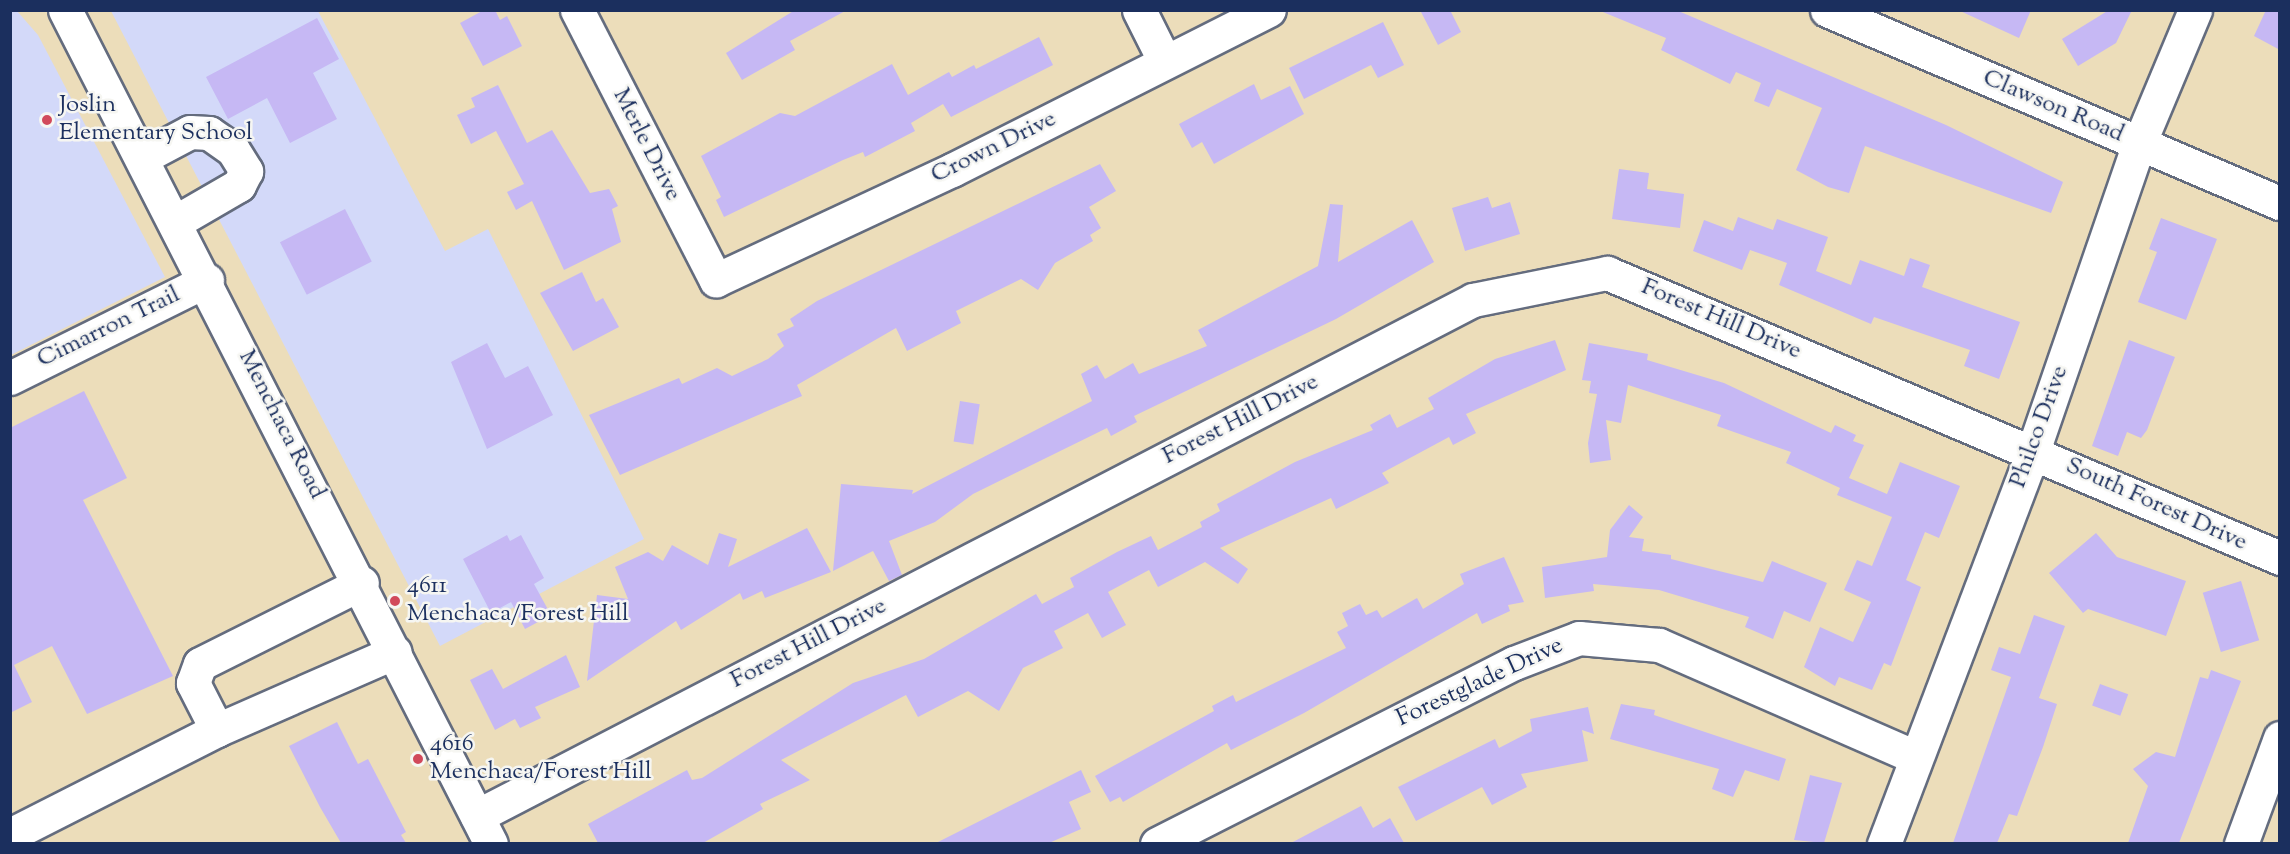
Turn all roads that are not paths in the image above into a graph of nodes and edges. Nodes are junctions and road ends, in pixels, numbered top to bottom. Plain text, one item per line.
1 (65, 10) edge
2 (576, 10) edge
3 (1139, 10) edge
4 (1269, 10) edge
5 (1827, 10) edge
6 (2195, 10) edge
7 (1165, 62) junction
8 (2139, 144) junction
9 (143, 157) junction
10 (2280, 203) edge
11 (177, 221) junction
12 (207, 280) junction
13 (716, 280) joint
14 (10, 378) edge
15 (2033, 451) junction
16 (2280, 558) edge
17 (362, 583) junction
18 (395, 652) junction
19 (217, 730) junction
20 (2280, 738) edge
21 (1915, 757) junction
22 (484, 830) edge
23 (10, 835) edge
24 (1157, 843) edge
25 (1884, 843) edge
26 (2241, 843) edge

1 - 9 street, Menchaca Road
2 - 13 street, Merle Drive
3 - 7 street
4 - 7 street, Crown Drive
5 - 8 street, Clawson Road
6 - 8 street, Philco Drive
7 - 13 street, Crown Drive
8 - 10 street, Clawson Road
8 - 15 street, Philco Drive
9 - 11 street, Menchaca Road
9 - 11 street
11 - 12 street, Menchaca Road
12 - 14 street, Cimarron Trail
12 - 17 street, Menchaca Road
15 - 16 street, South Forest Drive
15 - 21 street, Philco Drive
15 - 22 street, Forest Hill Drive
17 - 18 street, Menchaca Road
17 - 19 street
18 - 19 street
18 - 22 street, Menchaca Road
19 - 23 street
20 - 26 street
21 - 24 street, Forestglade Drive
21 - 25 street, Philco Drive

